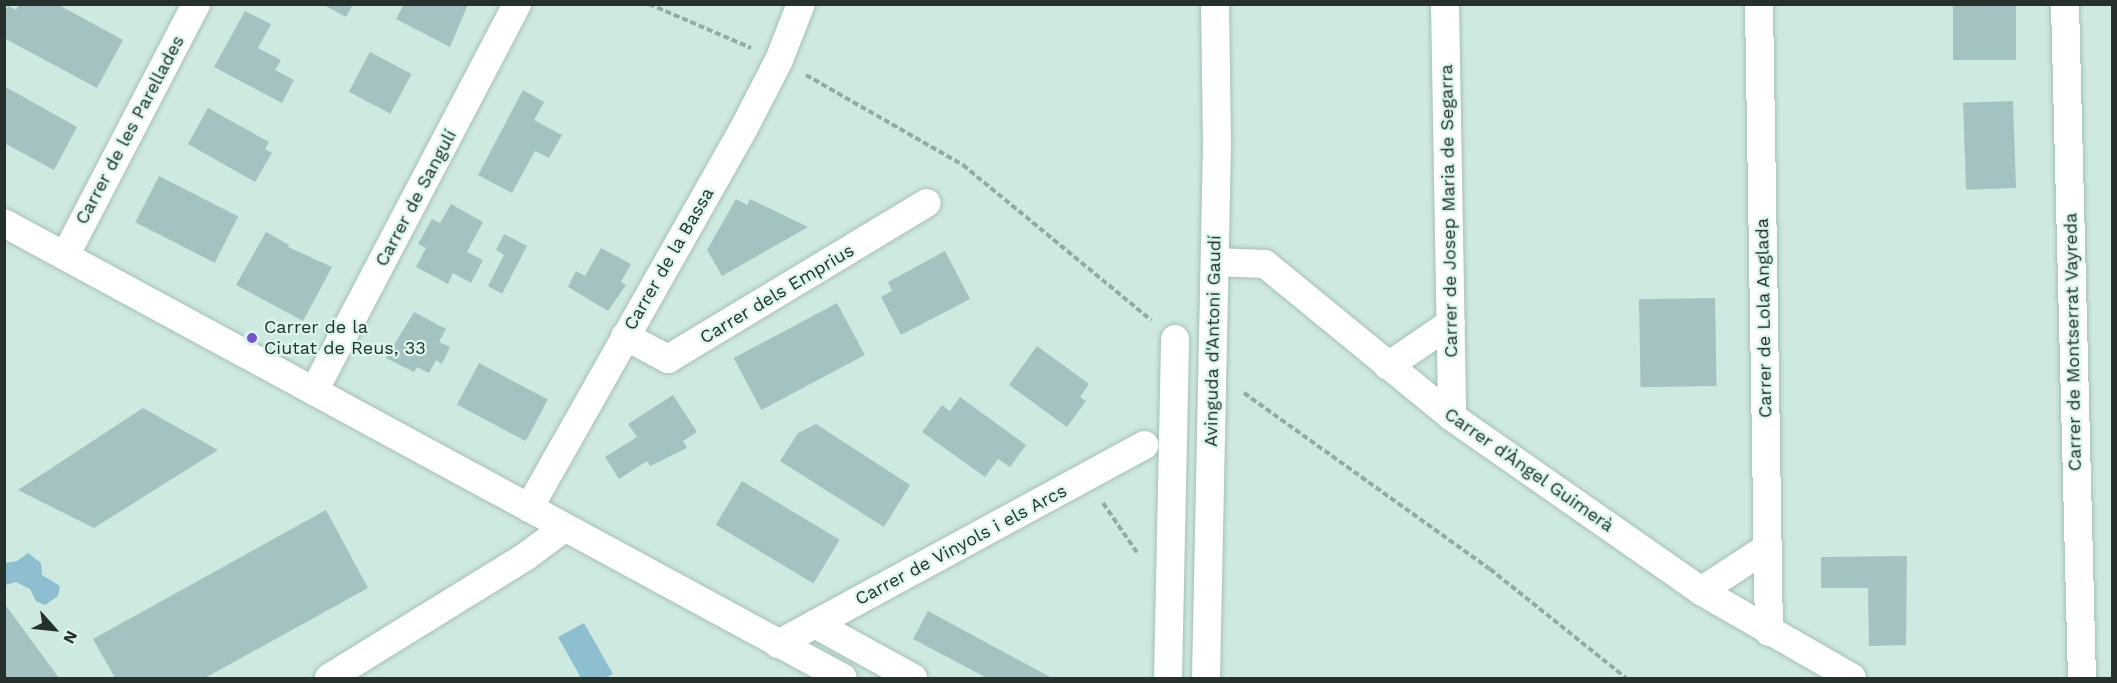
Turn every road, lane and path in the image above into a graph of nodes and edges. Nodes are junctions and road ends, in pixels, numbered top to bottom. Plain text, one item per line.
1 (196, 4) edge
2 (518, 4) edge
3 (801, 4) edge
4 (1215, 4) edge
5 (1445, 4) edge
6 (1759, 4) edge
7 (2065, 4) edge
8 (927, 203) dead end
9 (4, 223) edge
10 (65, 256) junction
11 (1215, 262) junction
12 (1451, 323) junction
13 (625, 336) junction
14 (1175, 339) dead end
15 (1388, 366) junction
16 (314, 391) junction
17 (1452, 417) junction
18 (1144, 445) dead end
19 (1086, 477) junction
20 (529, 508) junction
21 (564, 528) junction
22 (1768, 547) junction
23 (1701, 591) junction
24 (1169, 600) junction
25 (815, 624) junction
26 (1769, 632) junction
27 (778, 644) junction
28 (344, 675) edge
29 (843, 678) edge
30 (913, 678) edge
31 (1168, 678) edge
32 (1206, 678) edge
33 (1852, 678) edge
34 (2082, 678) edge

1 - 10 street, Carrer de les Parellades
2 - 16 street, Carrer de Sangulí
3 - 13 street, Carrer de la Bassa
4 - 11 street, Avinguda d'Antoni Gaudí
5 - 12 street, Carrer de Josep Maria de Segarra
6 - 22 street, Carrer de Lola Anglada
7 - 34 street, Carrer de Montserrat Vayreda
8 - 13 street, Carrer dels Emprius
9 - 10 street
10 - 16 street
11 - 15 street, Carrer d'Àngel Guimerà
11 - 32 street, Avinguda d'Antoni Gaudí
12 - 15 street
12 - 17 street, Carrer de Josep Maria de Segarra
13 - 20 street, Carrer de la Bassa
14 - 24 street
15 - 17 street, Carrer d'Àngel Guimerà
16 - 20 street
17 - 23 street, Carrer d'Àngel Guimerà
18 - 19 street, Carrer de Vinyols i els Arcs
19 - 24 path
19 - 25 street, Carrer de Vinyols i els Arcs
20 - 21 street
21 - 27 street
21 - 28 street
22 - 23 street
22 - 26 street, Carrer de Lola Anglada
23 - 26 street, Carrer d'Àngel Guimerà
24 - 31 street
25 - 27 street, Carrer de Vinyols i els Arcs
25 - 30 street
26 - 33 street, Carrer d'Àngel Guimerà
27 - 29 street

